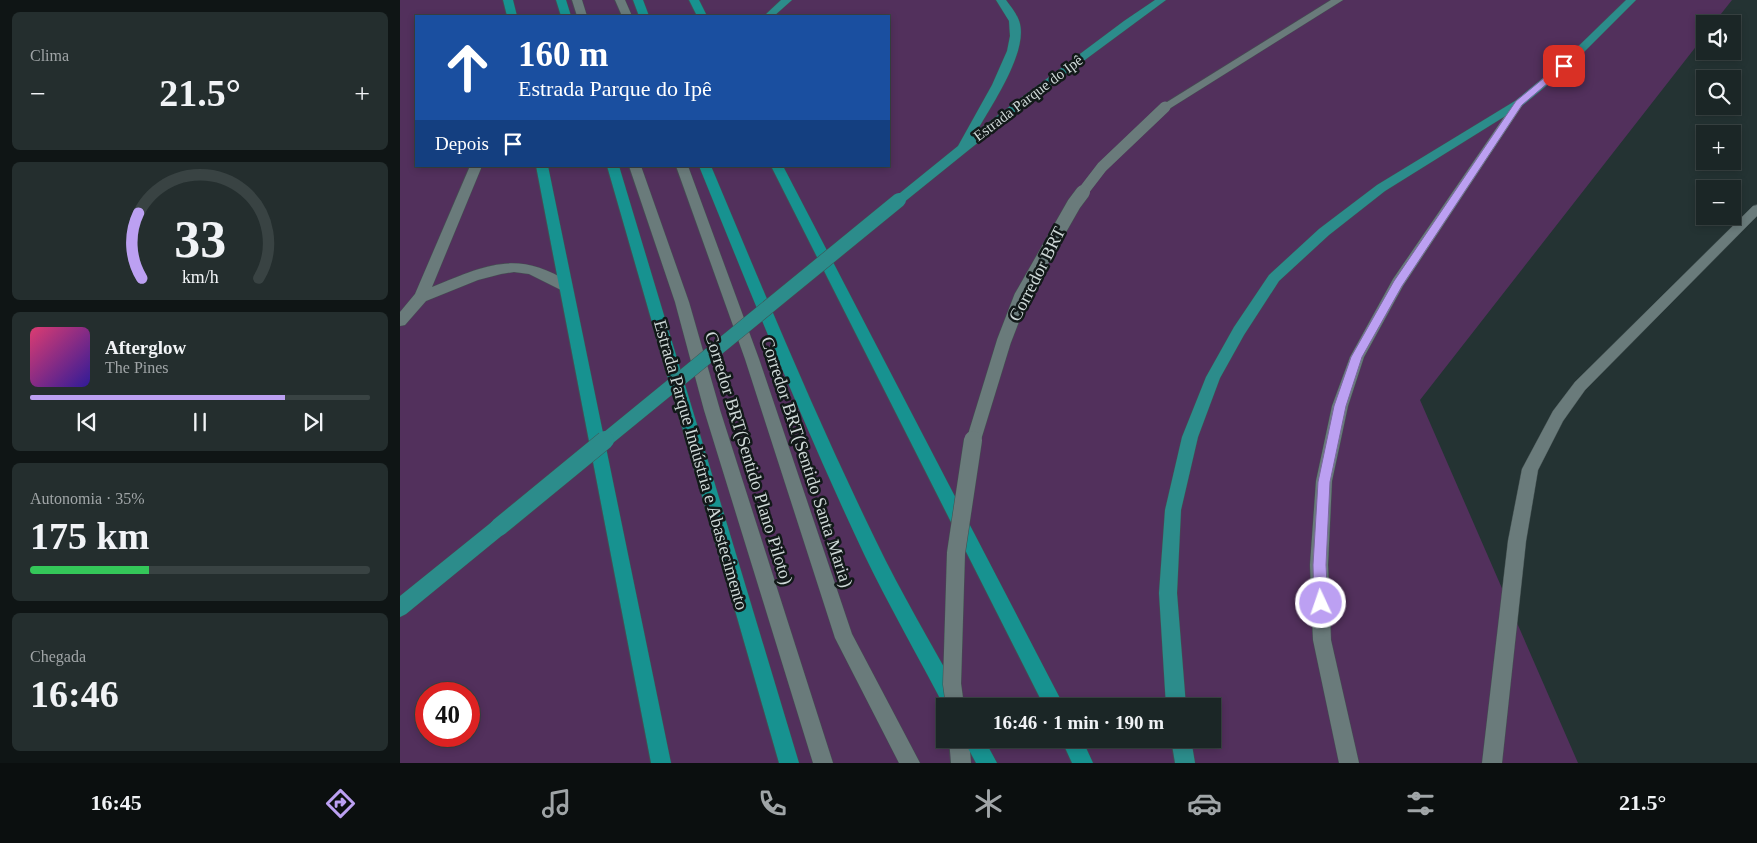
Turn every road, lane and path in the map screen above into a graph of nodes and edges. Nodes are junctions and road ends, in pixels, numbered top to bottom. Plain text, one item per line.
1 (508, 0) edge
2 (561, 0) edge
3 (577, 0) edge
4 (620, 0) edge
5 (638, 0) edge
6 (694, 0) edge
7 (787, 0) edge
8 (1001, 0) edge
9 (1161, 0) edge
10 (1338, 0) edge
11 (1631, 0) edge
12 (512, 15) edge
13 (566, 15) edge
14 (582, 15) edge
15 (627, 15) edge
16 (644, 15) edge
17 (702, 15) edge
18 (770, 15) edge
19 (1519, 103) junction
20 (961, 149) junction
21 (476, 167) edge
22 (542, 167) edge
23 (613, 167) edge
24 (634, 167) edge
25 (682, 167) edge
26 (705, 167) edge
27 (778, 167) edge
28 (1757, 209) edge
29 (565, 287) junction
30 (421, 297) junction
31 (400, 321) edge
32 (400, 608) edge
33 (951, 698) edge
34 (954, 698) edge
35 (1050, 698) edge
36 (1175, 698) edge
37 (959, 748) edge
38 (978, 748) edge
39 (1076, 748) edge
40 (1182, 748) edge
41 (661, 763) edge
42 (789, 763) edge
43 (823, 763) edge
44 (910, 763) edge
45 (961, 763) edge
46 (987, 763) edge
47 (1083, 763) edge
48 (1185, 763) edge
49 (1348, 763) edge
50 (1492, 763) edge

1 - 12 highway
2 - 13 highway
3 - 14 street
4 - 15 street
5 - 16 highway
6 - 17 highway
7 - 18 main road
8 - 20 main road
9 - 20 main road, Estrada Parque do Ipê
10 - 34 street, Corredor BRT, bridge
11 - 19 main road
19 - 36 main road
19 - 49 street
20 - 32 main road, Estrada Parque do Ipê, bridge
21 - 30 street
22 - 29 highway
23 - 42 highway, Estrada Parque Indústria e Abastecimento
24 - 43 street, Corredor BRT(Sentido Plano Piloto)
25 - 44 street, Corredor BRT(Sentido Santa Maria)
26 - 33 highway
27 - 35 highway
28 - 50 street
29 - 30 street
29 - 41 highway
30 - 31 street
37 - 45 street
38 - 46 highway
39 - 47 highway
40 - 48 main road

